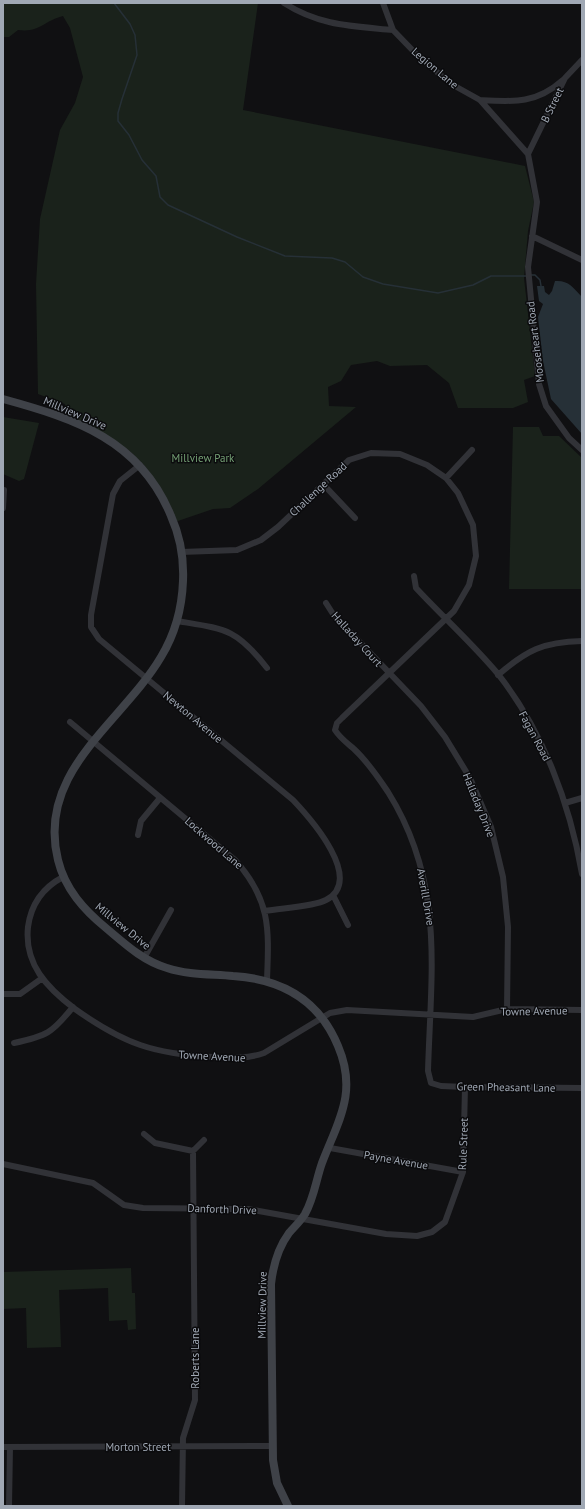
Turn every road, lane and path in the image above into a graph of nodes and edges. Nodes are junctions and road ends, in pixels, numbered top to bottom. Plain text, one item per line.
1 (284, 3) edge
2 (383, 3) edge
3 (393, 30) junction
4 (582, 60) edge
5 (565, 78) junction
6 (480, 100) junction
7 (528, 154) junction
8 (532, 236) junction
9 (582, 260) edge
10 (3, 399) edge
11 (472, 450) dead end
12 (582, 450) edge
13 (140, 465) junction
14 (446, 478) junction
15 (323, 484) junction
16 (4, 490) dead end
17 (3, 508) edge
18 (355, 518) dead end
19 (181, 552) junction
20 (414, 576) dead end
21 (326, 603) dead end
22 (446, 619) junction
23 (177, 621) junction
24 (582, 641) edge
25 (267, 668) dead end
26 (389, 674) junction
27 (498, 675) junction
28 (146, 678) junction
29 (70, 722) dead end
30 (339, 736) joint
31 (94, 742) junction
32 (160, 798) junction
33 (582, 798) edge
34 (565, 803) junction
35 (138, 835) dead end
36 (582, 874) edge
37 (64, 877) junction
38 (333, 895) junction
39 (171, 910) dead end
40 (265, 911) junction
41 (348, 925) dead end
42 (144, 958) junction
43 (41, 978) junction
44 (267, 980) junction
45 (3, 994) edge
46 (73, 1007) junction
47 (507, 1009) junction
48 (582, 1010) edge
49 (429, 1014) junction
50 (322, 1017) junction
51 (14, 1043) dead end
52 (431, 1083) joint
53 (465, 1087) junction
54 (582, 1088) edge
55 (144, 1134) dead end
56 (204, 1140) dead end
57 (330, 1148) junction
58 (193, 1151) junction
59 (3, 1164) edge
60 (463, 1172) junction
61 (193, 1208) junction
62 (302, 1218) junction
63 (445, 1222) joint
64 (273, 1446) junction
65 (3, 1447) edge
66 (10, 1447) junction
67 (182, 1447) junction
68 (9, 1506) edge
69 (182, 1506) edge
70 (288, 1506) edge

1 - 3 street
2 - 3 street
3 - 6 street, Legion Lane
4 - 5 street, B Street
5 - 6 street
5 - 7 street, B Street
6 - 7 street, Legion Lane
7 - 8 street, Mooseheart Road
8 - 9 street
8 - 12 street, Mooseheart Road
10 - 13 street, Millview Drive
11 - 14 street
13 - 19 street, Millview Drive
13 - 28 street, Newton Avenue
14 - 15 street, Challenge Road
14 - 22 street, Challenge Road
15 - 18 street
15 - 19 street, Challenge Road
16 - 17 street
19 - 23 street, Millview Drive
20 - 22 street, Fagan Road
21 - 26 street, Halladay Court
22 - 26 street, Challenge Road
22 - 27 street, Fagan Road
23 - 25 street
23 - 28 street, Millview Drive
24 - 27 street
26 - 30 street, Challenge Road
26 - 47 street, Halladay Drive
27 - 34 street, Fagan Road
28 - 31 street, Millview Drive
28 - 38 street, Newton Avenue
29 - 31 street, Lockwood Lane
30 - 49 street, Averill Drive
31 - 32 street, Lockwood Lane
31 - 37 street, Millview Drive
32 - 35 street
32 - 40 street, Lockwood Lane
33 - 34 street
34 - 36 street, Fagan Road
37 - 42 street, Millview Drive
37 - 43 street, Towne Avenue
38 - 40 street
38 - 41 street
39 - 42 street
40 - 44 street, Lockwood Lane
42 - 44 street, Millview Drive
43 - 45 street
43 - 46 street, Towne Avenue
44 - 50 street, Millview Drive
46 - 50 street, Towne Avenue
46 - 51 street
47 - 48 street, Towne Avenue
47 - 49 street, Towne Avenue
49 - 50 street, Towne Avenue
49 - 52 street, Averill Drive
50 - 57 street, Millview Drive
52 - 53 street, Green Pheasant Lane
53 - 54 street, Green Pheasant Lane
53 - 60 street, Rule Street
55 - 58 street
56 - 58 street
57 - 60 street, Payne Avenue
57 - 62 street, Millview Drive
58 - 61 street, Roberts Lane
59 - 61 street, Danforth Drive
60 - 63 street, Rule Street
61 - 62 street, Danforth Drive
61 - 67 street, Roberts Lane
62 - 63 street, Danforth Drive
62 - 64 street, Millview Drive
64 - 67 street, Morton Street
64 - 70 street, Millview Drive
65 - 66 street, Morton Street
66 - 67 street, Morton Street
66 - 68 street
67 - 69 street, Roberts Lane

